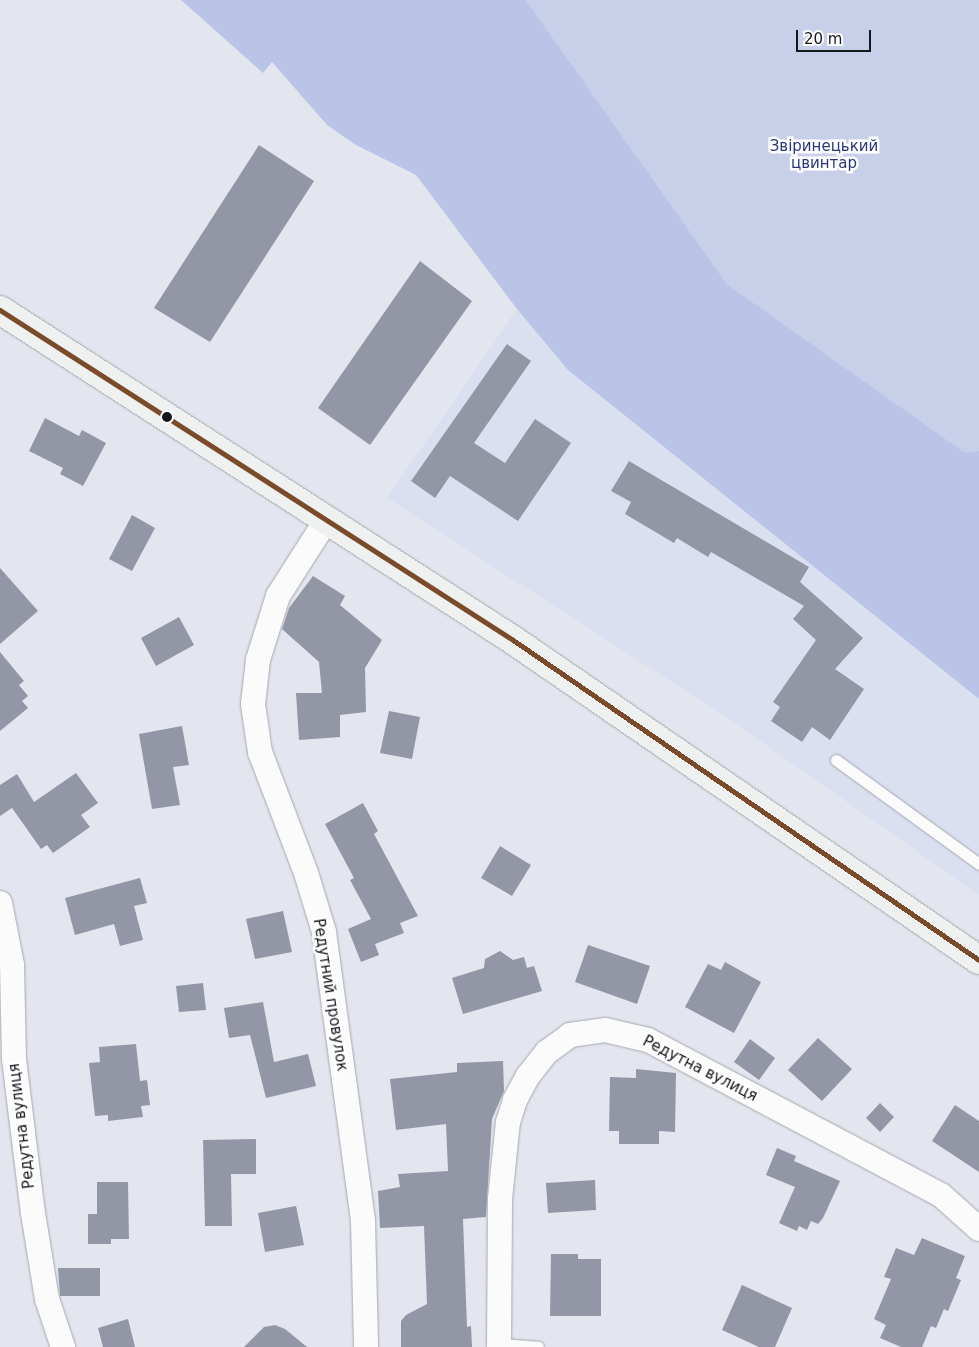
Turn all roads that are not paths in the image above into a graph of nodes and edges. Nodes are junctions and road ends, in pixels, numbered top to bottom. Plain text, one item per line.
1 (0, 310) edge
2 (327, 519) junction
3 (836, 760) dead end
4 (979, 864) edge
5 (0, 903) edge
6 (979, 960) edge
7 (7, 1064) edge
8 (979, 1230) edge
9 (499, 1345) edge
10 (63, 1347) edge
11 (366, 1347) edge
12 (538, 1347) edge

1 - 2 main road
2 - 6 main road
2 - 11 street, Редутний провулок
3 - 4 lane
5 - 7 street, Редутна вулиця
7 - 10 street, Редутна вулиця
8 - 9 street, Редутна вулиця
9 - 12 lane

